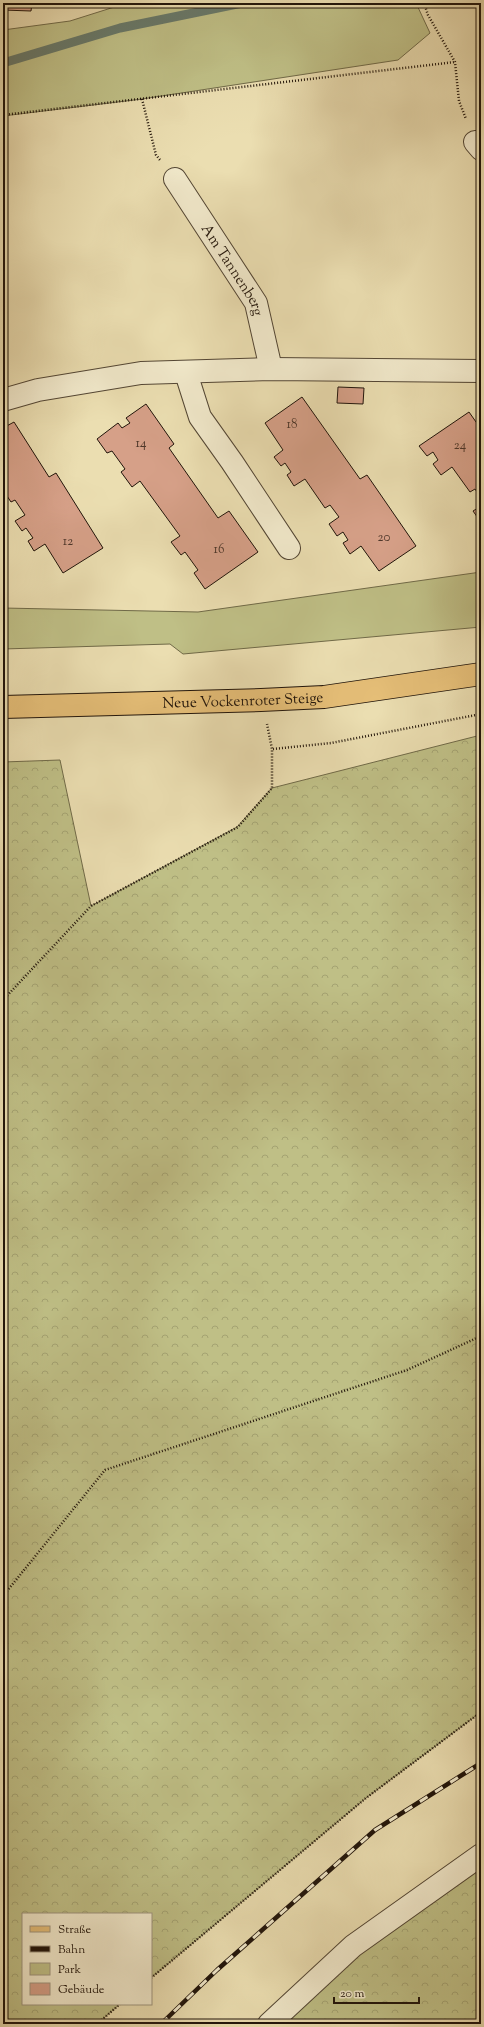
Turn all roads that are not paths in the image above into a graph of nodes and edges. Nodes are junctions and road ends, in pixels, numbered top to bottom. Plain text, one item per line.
1 (175, 179) road end
2 (271, 369) junction
3 (481, 371) edge
4 (186, 373) junction
5 (3, 400) edge
6 (289, 548) dead end
7 (481, 674) edge
8 (3, 707) edge
9 (481, 1855) edge
10 (269, 2024) edge

1 - 2 street, Am Tannenberg
2 - 3 street
2 - 4 street
4 - 5 street
4 - 6 street
7 - 8 main road, Neue Vockenroter Steige
9 - 10 street

